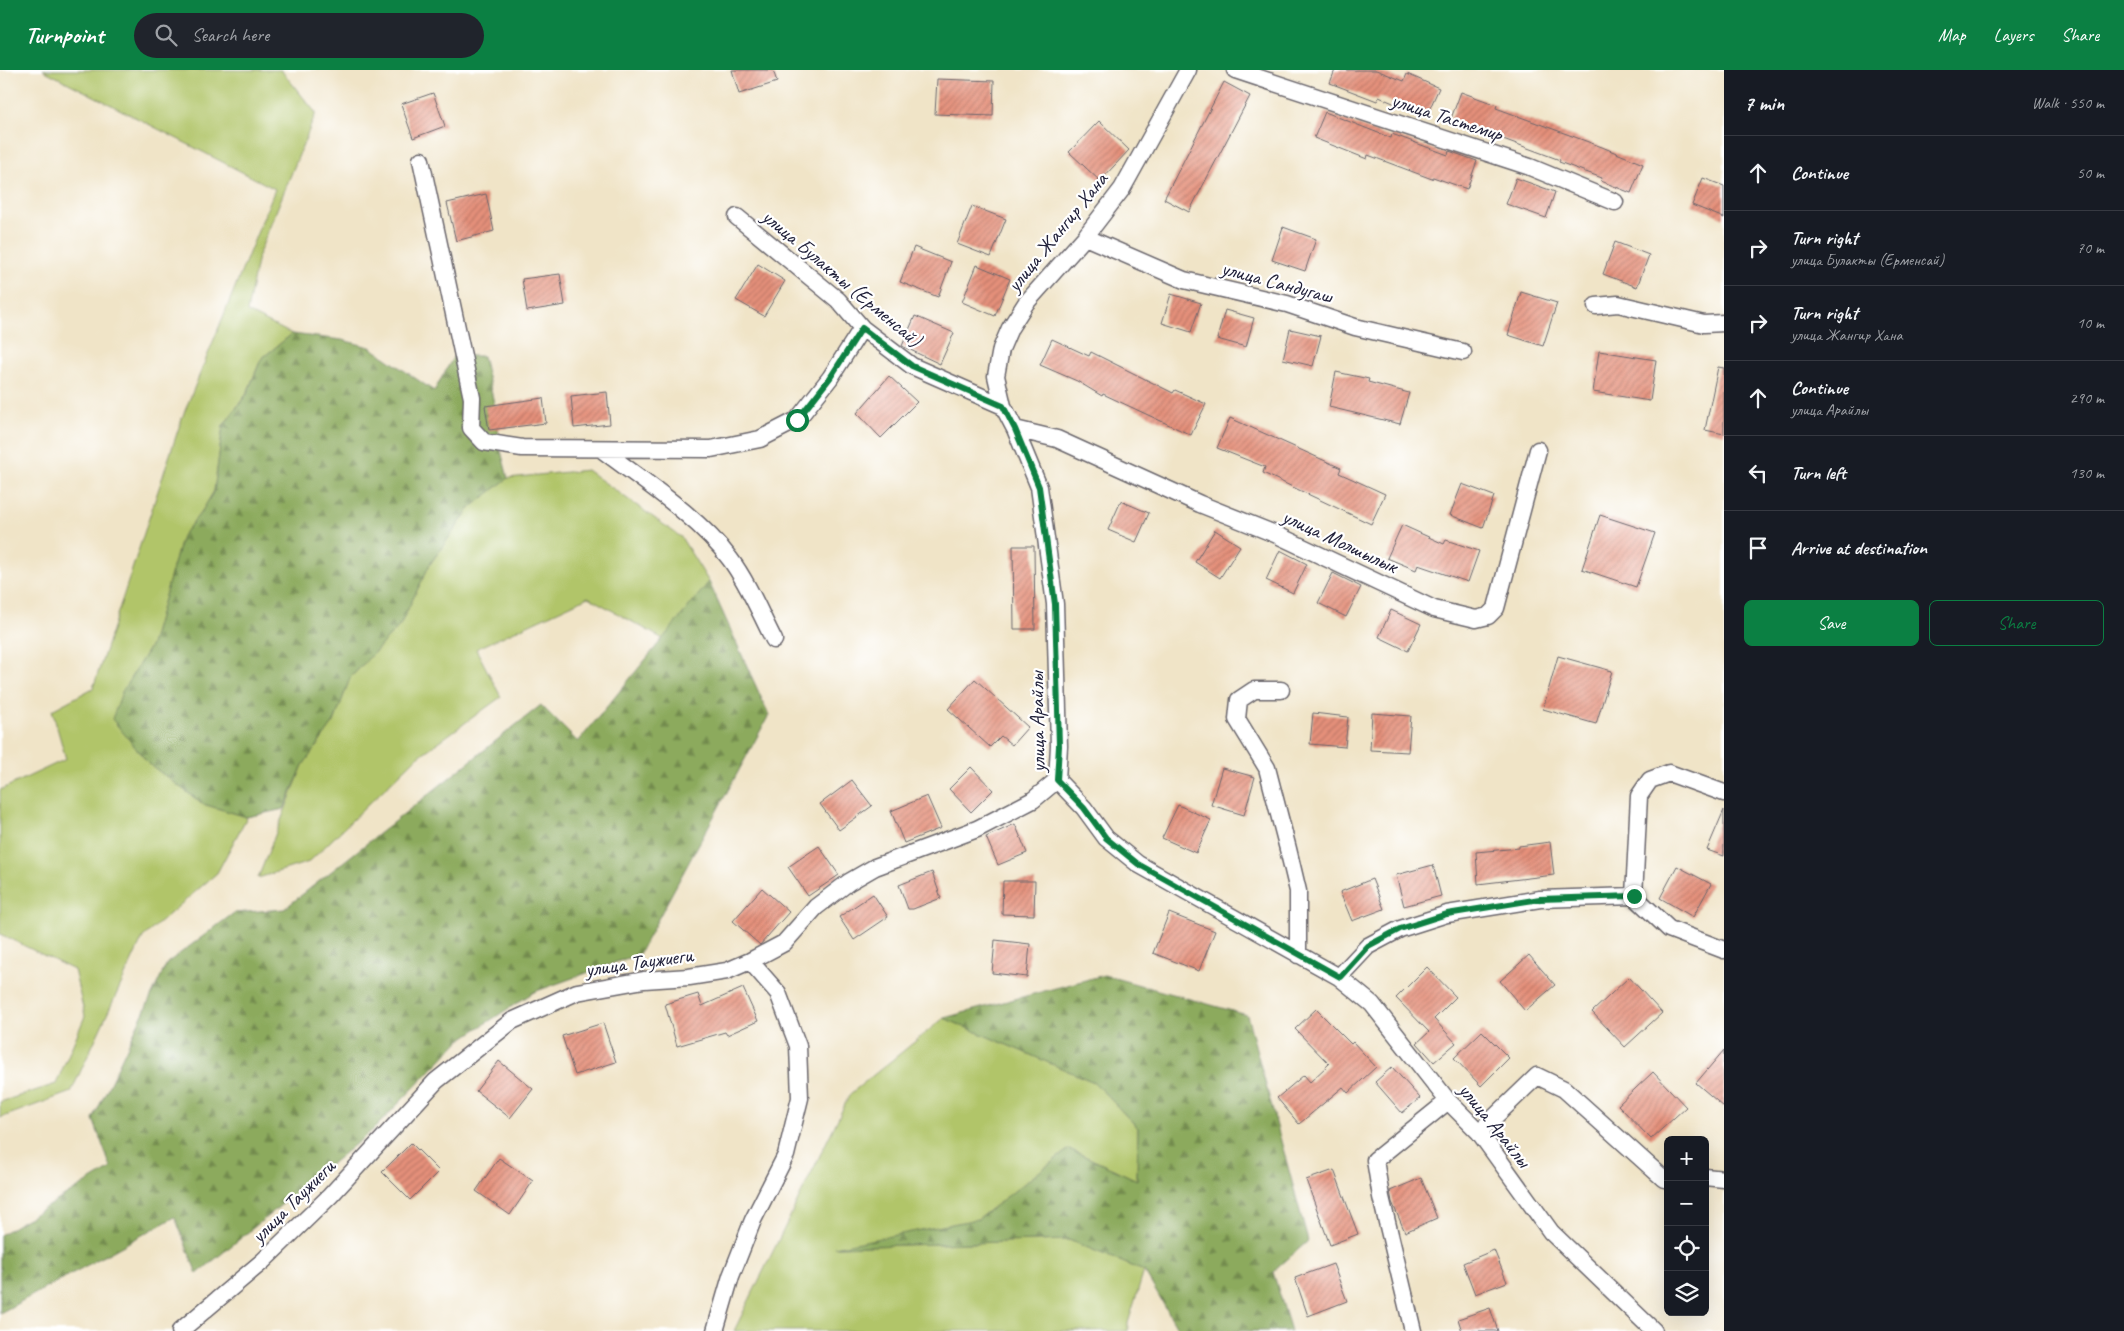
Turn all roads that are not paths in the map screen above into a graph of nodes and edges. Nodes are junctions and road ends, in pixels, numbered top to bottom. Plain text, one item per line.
1 (1188, 70) edge
2 (1235, 70) edge
3 (421, 160) dead end
4 (1615, 202) dead end
5 (736, 217) dead end
6 (1085, 237) junction
7 (1596, 306) dead end
8 (1724, 323) edge
9 (862, 328) junction
10 (1463, 352) dead end
11 (1003, 406) junction
12 (1015, 429) junction
13 (601, 449) junction
14 (1538, 450) dead end
15 (774, 640) dead end
16 (1281, 690) dead end
17 (1057, 780) junction
18 (1724, 793) edge
19 (1634, 896) junction
20 (1724, 950) edge
21 (1298, 954) junction
22 (750, 961) junction
23 (1340, 977) junction
24 (1448, 1101) junction
25 (1478, 1132) junction
26 (1709, 1177) edge
27 (1724, 1178) edge
28 (1664, 1179) edge
29 (180, 1331) edge
30 (714, 1331) edge
31 (1413, 1331) edge
32 (1654, 1331) edge

1 - 6 street, улица Жангир Хана
2 - 4 street, улица Тастемир
3 - 13 street
5 - 9 street, улица Булакты (Ерменсай)
6 - 10 street, улица Сандугаш
6 - 11 street, улица Жангир Хана
7 - 8 street
9 - 11 street, улица Булакты (Ерменсай)
9 - 13 street
11 - 12 street, улица Жангир Хана
12 - 14 street, улица Молшылык
12 - 17 street, улица Арайлы
13 - 15 street
16 - 21 street
17 - 21 street, улица Арайлы
17 - 22 street, улица Таужиеги
18 - 19 street
19 - 20 street
19 - 23 street
21 - 23 street, улица Арайлы
22 - 29 street, улица Таужиеги
22 - 30 street
23 - 24 street, улица Арайлы
24 - 25 street, улица Арайлы
24 - 31 street
25 - 28 street
25 - 32 street, улица Арайлы
26 - 27 street

